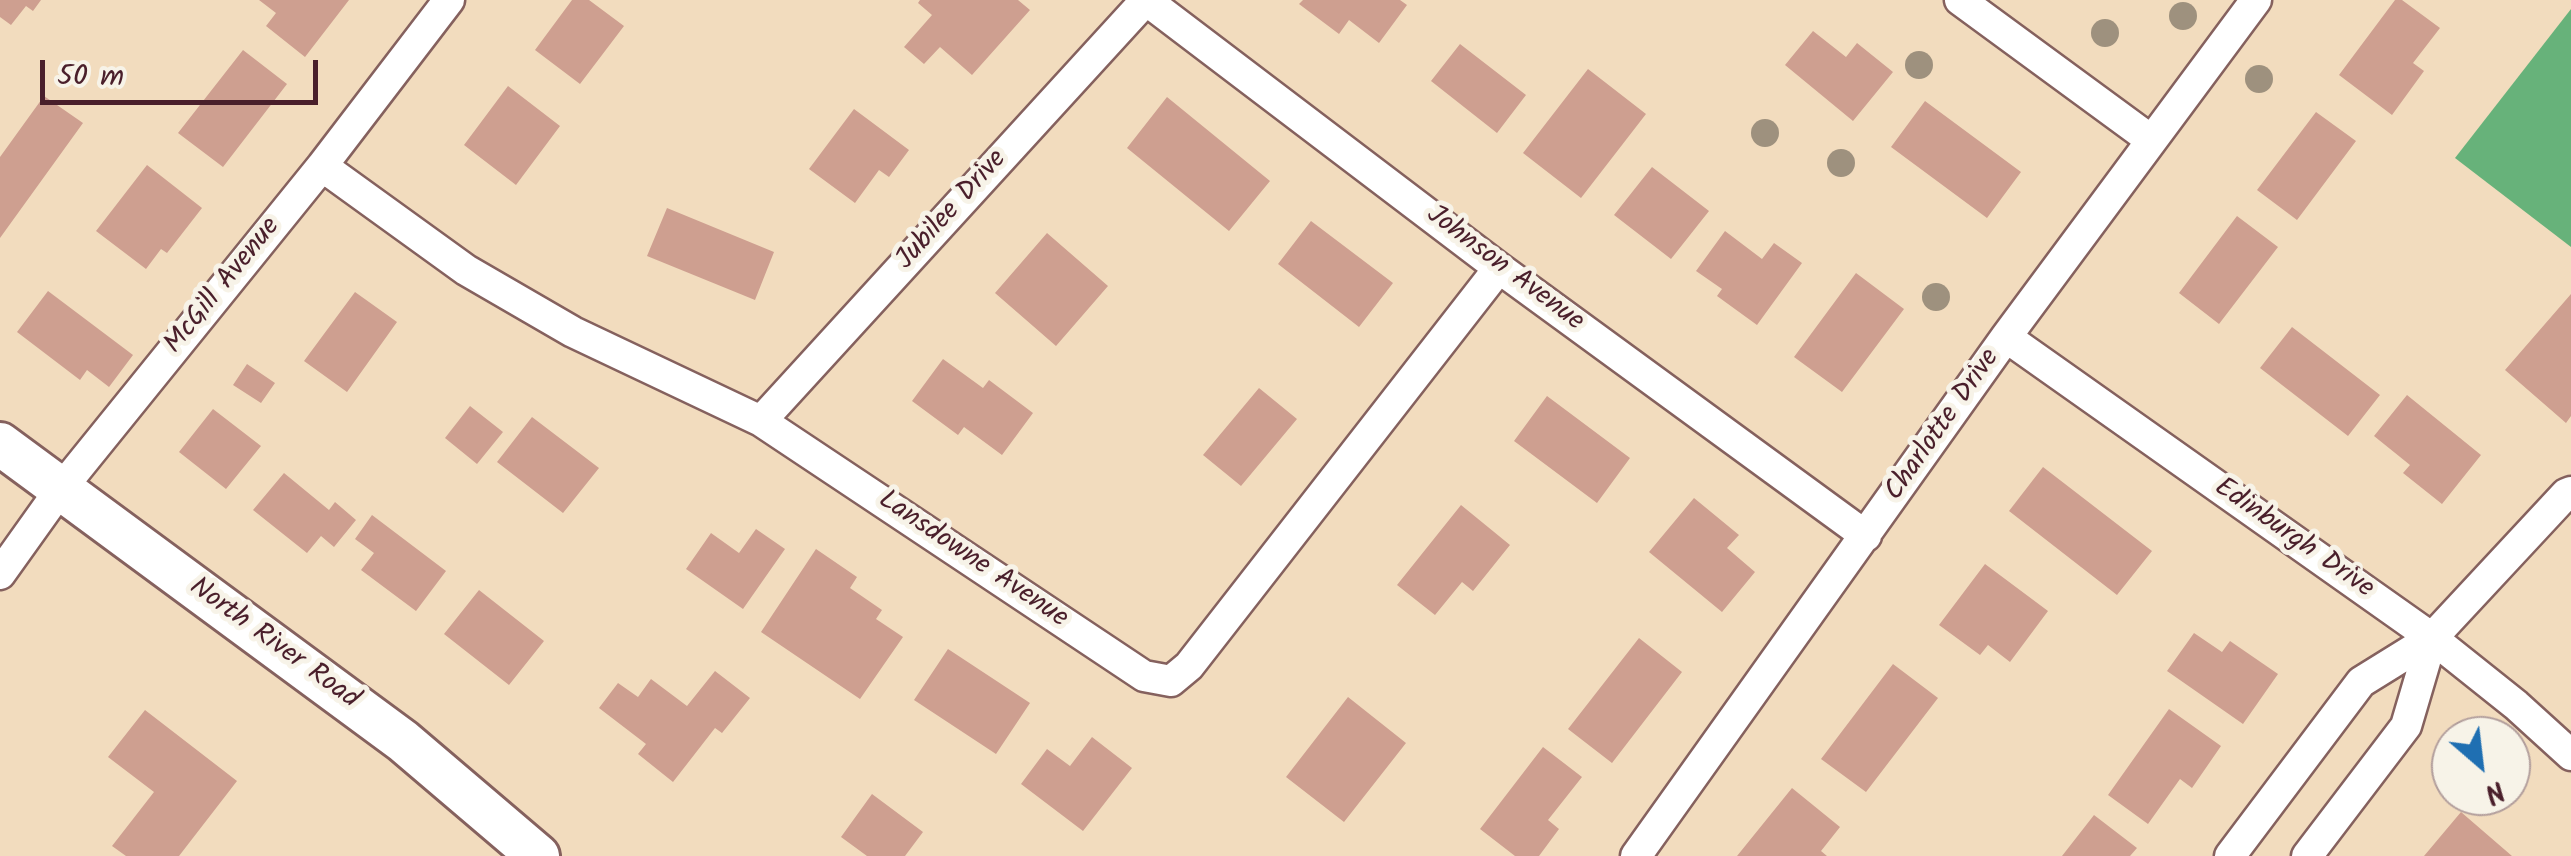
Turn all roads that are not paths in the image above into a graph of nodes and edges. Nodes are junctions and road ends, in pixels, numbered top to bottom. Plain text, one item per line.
1 (449, 0) edge
2 (1146, 0) edge
3 (1960, 0) edge
4 (2256, 0) edge
5 (2151, 140) junction
6 (322, 166) junction
7 (1500, 268) junction
8 (2006, 337) junction
9 (761, 421) junction
10 (0, 444) edge
11 (60, 490) junction
12 (2571, 492) edge
13 (1866, 536) junction
14 (0, 574) edge
15 (2432, 638) junction
16 (2571, 755) edge
17 (538, 856) edge
18 (1636, 856) edge
19 (2230, 856) edge
20 (2307, 856) edge

1 - 6 street, McGill Avenue
2 - 7 street, Johnson Avenue
2 - 9 street, Jubilee Drive
3 - 5 street
4 - 5 street, Charlotte Drive
5 - 8 street, Charlotte Drive
6 - 9 street, Lansdowne Avenue
6 - 11 street, McGill Avenue
7 - 9 street, Lansdowne Avenue
7 - 13 street, Johnson Avenue
8 - 13 street, Charlotte Drive
8 - 15 street, Edinburgh Drive
10 - 11 main road, North River Road
11 - 14 street, McGill Avenue
11 - 17 main road, North River Road
12 - 15 street
13 - 18 street, Charlotte Drive
15 - 16 street, Edinburgh Drive
15 - 19 street
15 - 20 street

